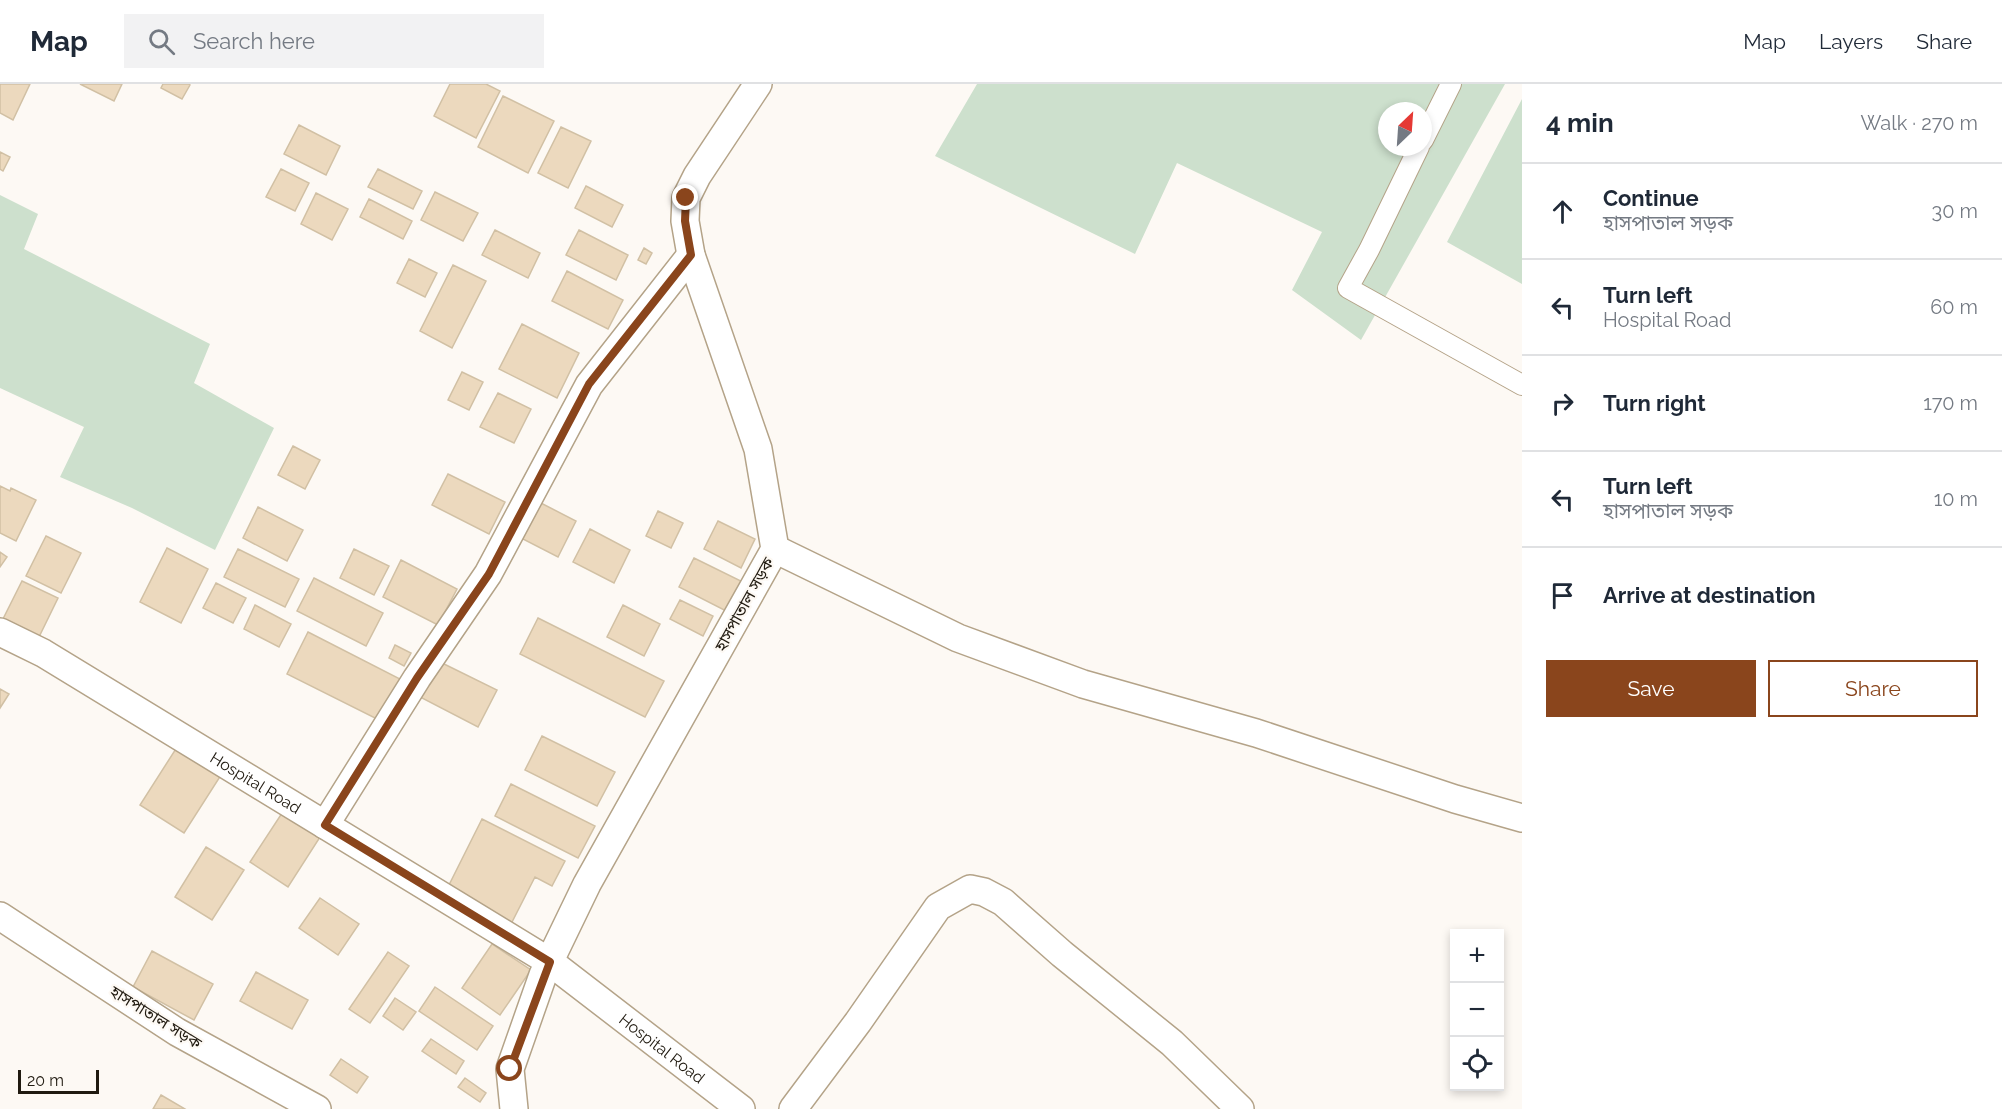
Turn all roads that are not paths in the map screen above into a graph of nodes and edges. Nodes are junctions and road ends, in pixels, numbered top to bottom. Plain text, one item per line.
1 (758, 84) edge
2 (1451, 84) edge
3 (1432, 122) edge
4 (1415, 156) edge
5 (691, 255) junction
6 (1522, 385) edge
7 (775, 549) junction
8 (0, 632) edge
9 (1522, 818) edge
10 (325, 825) junction
11 (0, 916) edge
12 (550, 962) junction
13 (316, 1109) edge
14 (514, 1109) edge
15 (741, 1109) edge
16 (793, 1109) edge
17 (1240, 1109) edge

1 - 5 street, হাসপাতাল সড়ক
2 - 3 street
4 - 6 street
5 - 7 street, হাসপাতাল সড়ক
5 - 10 street
7 - 9 street
7 - 12 street, হাসপাতাল সড়ক
8 - 10 street, Hospital Road
10 - 12 street, Hospital Road
11 - 13 street, হাসপাতাল সড়ক
12 - 14 street, হাসপাতাল সড়ক
12 - 15 street, Hospital Road
16 - 17 street

